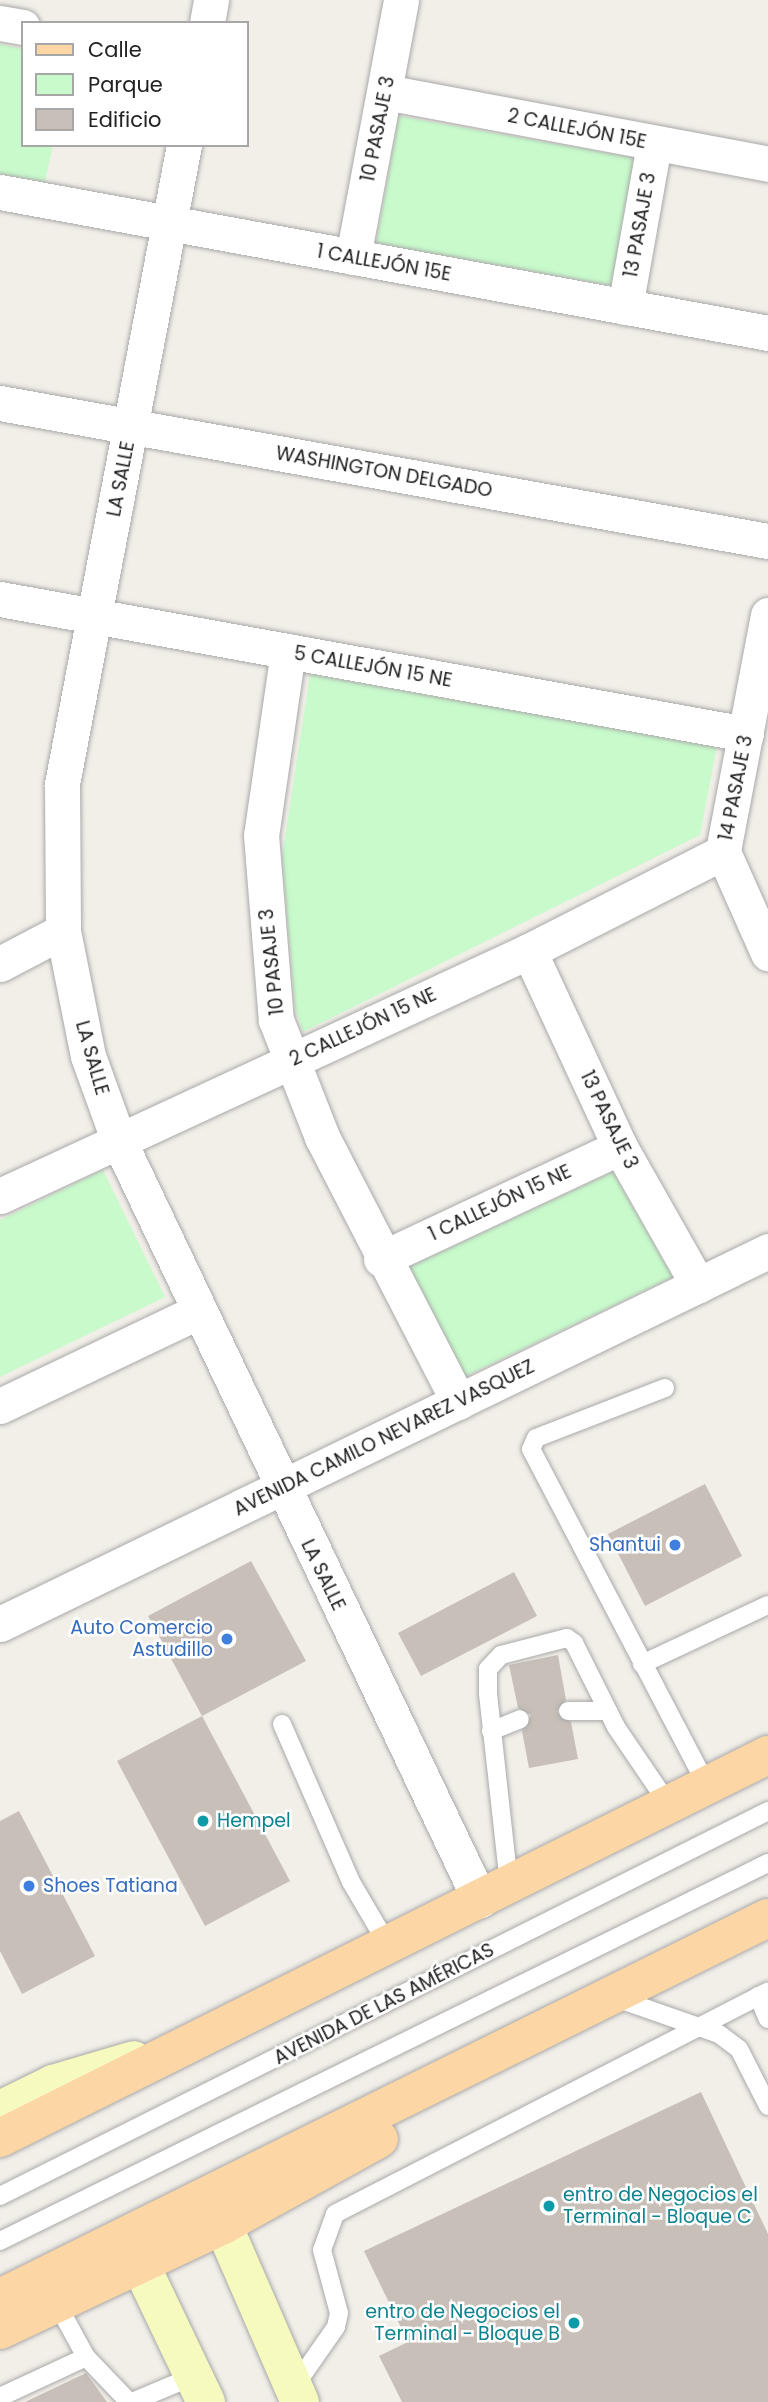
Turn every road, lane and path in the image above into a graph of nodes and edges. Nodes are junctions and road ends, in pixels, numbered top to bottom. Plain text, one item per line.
1 (211, 0) edge
2 (401, 0) edge
3 (206, 21) edge
4 (0, 23) edge
5 (21, 27) edge
6 (385, 92) junction
7 (654, 144) junction
8 (184, 147) edge
9 (768, 164) edge
10 (0, 192) edge
11 (169, 223) junction
12 (353, 257) junction
13 (625, 307) junction
14 (768, 333) edge
15 (0, 403) edge
16 (130, 427) junction
17 (768, 541) edge
18 (0, 600) edge
19 (768, 615) edge
20 (95, 617) junction
21 (288, 652) junction
22 (746, 734) junction
23 (723, 852) junction
24 (63, 931) junction
25 (529, 951) junction
26 (768, 953) edge
27 (0, 964) edge
28 (295, 1058) junction
29 (118, 1139) junction
30 (620, 1147) junction
31 (0, 1196) edge
32 (768, 1251) edge
33 (381, 1259) junction
34 (698, 1285) junction
35 (197, 1312) junction
36 (665, 1388) dead end
37 (458, 1402) junction
38 (0, 1406) edge
39 (281, 1488) junction
40 (768, 1605) edge
41 (0, 1624) edge
42 (642, 1664) junction
43 (568, 1711) dead end
44 (608, 1711) junction
45 (520, 1718) dead end
46 (282, 1724) dead end
47 (491, 1731) junction
48 (768, 1755) edge
49 (707, 1786) junction
50 (669, 1805) junction
51 (768, 1811) edge
52 (768, 1863) edge
53 (494, 1892) junction
54 (768, 1918) edge
55 (388, 1945) junction
56 (763, 1994) edge
57 (613, 1997) junction
58 (768, 2018) edge
59 (696, 2024) junction
60 (170, 2049) junction
61 (768, 2106) edge
62 (0, 2110) edge
63 (0, 2138) edge
64 (0, 2196) edge
65 (211, 2214) junction
66 (0, 2241) edge
67 (141, 2266) junction
68 (0, 2298) edge
69 (56, 2302) junction
70 (0, 2330) edge
71 (86, 2357) junction
72 (200, 2389) edge
73 (297, 2395) edge
74 (0, 2397) edge
75 (131, 2402) edge

1 - 3 street
2 - 6 street, 10 PASAJE 3
4 - 5 street
6 - 7 street, 2 CALLEJÓN 15E
6 - 12 street, 10 PASAJE 3
7 - 9 street, 2 CALLEJÓN 15E
7 - 13 street, 13 PASAJE 3
8 - 11 street, LA SALLE
10 - 11 street, 1 CALLEJÓN 15E
11 - 12 street, 1 CALLEJÓN 15E
11 - 16 street, LA SALLE
12 - 13 street, 1 CALLEJÓN 15E
13 - 14 street, 1 CALLEJÓN 15E
15 - 16 street, WASHINGTON DELGADO
16 - 17 street, WASHINGTON DELGADO
16 - 20 street, LA SALLE
18 - 20 street, 5 CALLEJÓN 15 NE
19 - 22 street, 14 PASAJE 3
20 - 21 street, 5 CALLEJÓN 15 NE
20 - 24 street, LA SALLE
21 - 22 street, 5 CALLEJÓN 15 NE
21 - 28 street, 10 PASAJE 3
22 - 23 street, 14 PASAJE 3
23 - 25 street, 2 CALLEJÓN 15 NE
23 - 26 street, 14 PASAJE 3
24 - 27 street
24 - 29 street, LA SALLE
25 - 28 street, 2 CALLEJÓN 15 NE
25 - 30 street, 13 PASAJE 3
28 - 29 street, 2 CALLEJÓN 15 NE
28 - 33 street, 10 PASAJE 3
29 - 31 street, 2 CALLEJÓN 15 NE
29 - 35 street, LA SALLE
30 - 33 street, 1 CALLEJÓN 15 NE
30 - 34 street, 13 PASAJE 3
32 - 34 street, AVENIDA CAMILO NEVAREZ VASQUEZ
33 - 37 street, 10 PASAJE 3
34 - 37 street, AVENIDA CAMILO NEVAREZ VASQUEZ
35 - 38 street
35 - 39 street, LA SALLE
36 - 42 lane
37 - 39 street, AVENIDA CAMILO NEVAREZ VASQUEZ
39 - 41 street, AVENIDA CAMILO NEVAREZ VASQUEZ
39 - 53 street, LA SALLE
40 - 42 lane
42 - 49 lane
43 - 44 lane
44 - 47 lane
44 - 50 lane
45 - 47 lane
46 - 55 lane
47 - 53 lane
48 - 49 main road
49 - 50 main road
50 - 53 main road
51 - 64 lane, AVENIDA DE LAS AMÉRICAS
52 - 66 lane
53 - 55 main road
54 - 57 main road
55 - 60 main road
56 - 58 lane
56 - 59 lane
57 - 59 lane
57 - 65 main road
59 - 61 lane
59 - 73 lane
60 - 62 main road
60 - 63 main road
65 - 67 main road
65 - 68 main road
65 - 73 main road
67 - 69 main road
67 - 72 main road
69 - 70 main road
69 - 71 lane
71 - 74 lane
71 - 75 lane
72 - 75 lane

